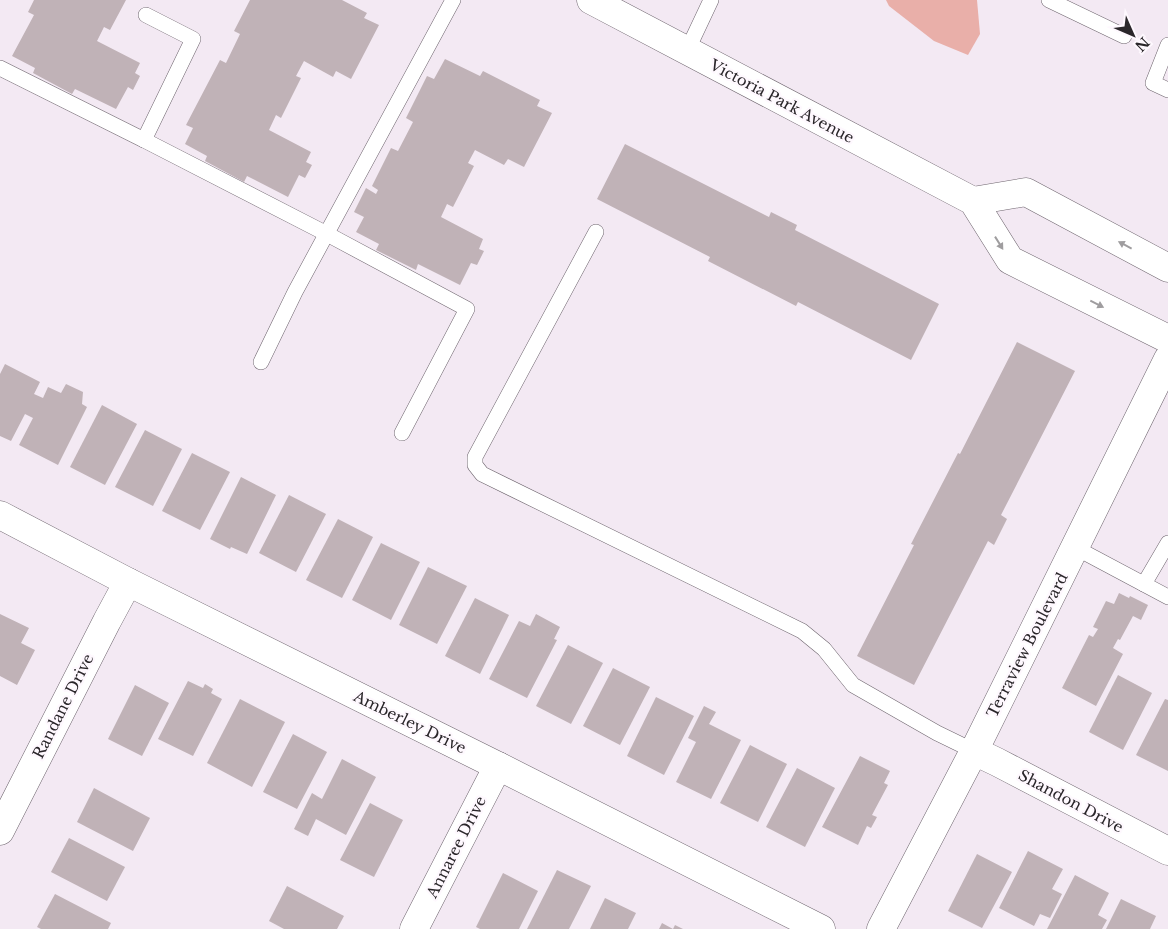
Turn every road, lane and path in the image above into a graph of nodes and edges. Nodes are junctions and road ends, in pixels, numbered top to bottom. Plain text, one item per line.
1 (453, 0) edge
2 (590, 0) edge
3 (711, 0) edge
4 (1049, 0) edge
5 (146, 15) dead end
6 (1124, 36) dead end
7 (1168, 45) edge
8 (687, 51) junction
9 (0, 68) edge
10 (1168, 90) edge
11 (144, 140) junction
12 (973, 201) junction
13 (596, 232) dead end
14 (327, 234) junction
15 (1168, 268) edge
16 (1168, 338) edge
17 (1168, 359) edge
18 (261, 362) dead end
19 (402, 433) dead end
20 (0, 515) edge
21 (1168, 543) edge
22 (1076, 548) junction
23 (128, 582) junction
24 (1144, 584) junction
25 (1168, 597) edge
26 (974, 752) junction
27 (498, 766) junction
28 (0, 831) edge
29 (1168, 851) edge
30 (414, 929) edge
31 (821, 929) edge
32 (881, 929) edge

1 - 14 lane
2 - 8 street, Victoria Park Avenue
3 - 8 lane
4 - 6 lane
5 - 11 lane
7 - 10 lane
8 - 12 street, Victoria Park Avenue
9 - 11 lane
11 - 14 lane
15 -> 12 street
12 -> 16 street
13 - 26 lane
14 - 18 lane
14 - 19 lane
17 - 22 street, Terraview Boulevard
20 - 23 street, Amberley Drive
21 - 24 lane
22 - 24 lane
22 - 26 street, Terraview Boulevard
23 - 27 street, Amberley Drive
23 - 28 street, Randane Drive
24 - 25 lane
26 - 29 street, Shandon Drive
26 - 32 street, Terraview Boulevard
27 - 30 street, Annaree Drive
27 - 31 street, Amberley Drive

